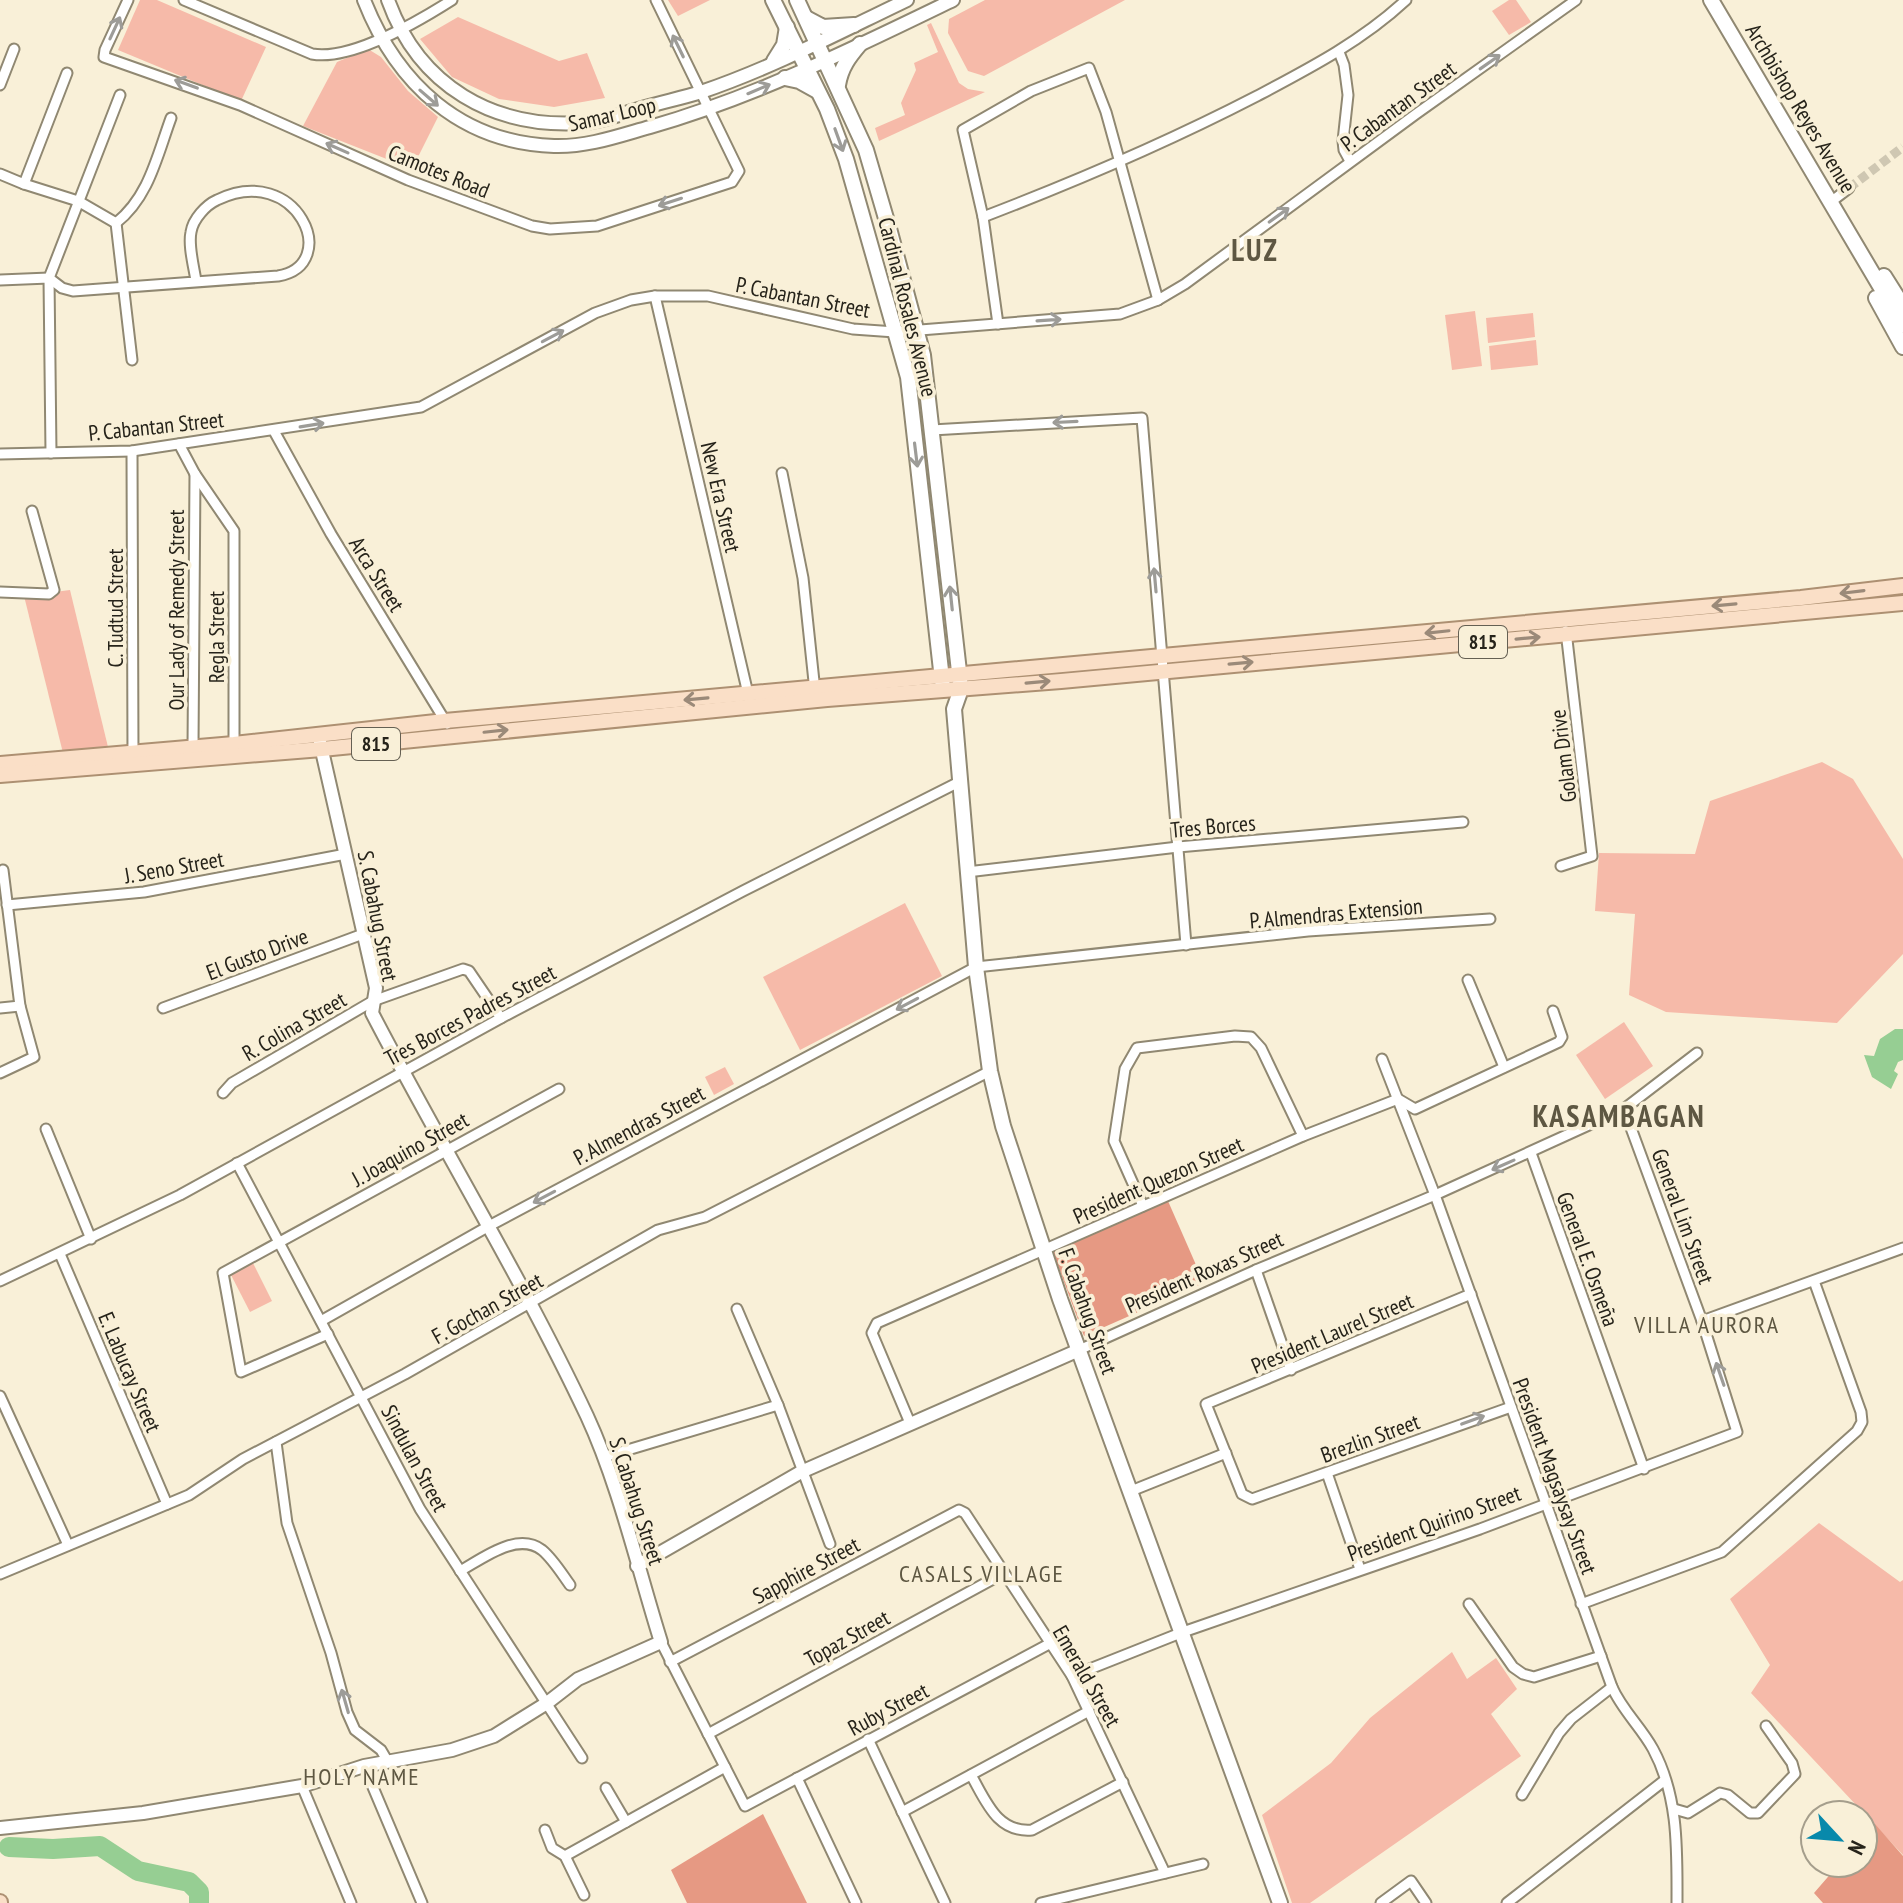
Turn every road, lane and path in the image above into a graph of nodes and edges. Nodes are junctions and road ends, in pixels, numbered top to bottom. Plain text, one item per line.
1 (128, 0) edge
2 (184, 0) edge
3 (364, 0) edge
4 (388, 0) edge
5 (452, 0) edge
6 (656, 0) edge
7 (773, 0) edge
8 (797, 0) edge
9 (907, 0) edge
10 (953, 0) edge
11 (1406, 0) edge
12 (1576, 0) edge
13 (1711, 0) edge
14 (806, 18) junction
15 (854, 25) junction
16 (787, 27) junction
17 (400, 28) junction
18 (380, 38) junction
19 (818, 43) junction
20 (860, 44) junction
21 (14, 49) dead end
22 (800, 51) junction
23 (1339, 52) junction
24 (826, 60) junction
25 (774, 61) junction
26 (808, 68) junction
27 (67, 73) dead end
28 (785, 78) junction
29 (0, 85) edge
30 (838, 85) junction
31 (701, 92) junction
32 (819, 93) junction
33 (120, 95) dead end
34 (709, 110) junction
35 (171, 118) dead end
36 (1121, 161) junction
37 (1350, 161) junction
38 (0, 174) edge
39 (24, 184) junction
40 (1849, 188) tunnel mouth
41 (78, 201) junction
42 (1832, 201) junction
43 (983, 217) junction
44 (116, 223) junction
45 (1854, 238) junction
46 (49, 278) junction
47 (0, 280) edge
48 (196, 281) junction
49 (124, 287) junction
50 (655, 296) junction
51 (1158, 300) junction
52 (1903, 306) edge
53 (998, 324) junction
54 (1903, 325) edge
55 (895, 332) junction
56 (916, 332) junction
57 (1903, 347) edge
58 (132, 360) dead end
59 (932, 430) junction
60 (274, 431) junction
61 (179, 444) junction
62 (132, 451) junction
63 (51, 453) junction
64 (0, 454) edge
65 (782, 473) dead end
66 (195, 474) junction
67 (32, 511) dead end
68 (1903, 586) edge
69 (0, 592) edge
70 (1903, 603) edge
71 (1566, 627) junction
72 (1163, 664) junction
73 (960, 682) junction
74 (942, 684) junction
75 (815, 694) junction
76 (750, 700) junction
77 (954, 709) junction
78 (445, 721) junction
79 (453, 735) junction
80 (321, 742) junction
81 (234, 744) junction
82 (193, 747) junction
83 (133, 758) junction
84 (0, 764) edge
85 (0, 775) edge
86 (959, 782) junction
87 (1463, 822) dead end
88 (1178, 847) junction
89 (346, 854) junction
90 (1561, 866) dead end
91 (3, 870) dead end
92 (967, 872) junction
93 (7, 905) junction
94 (1490, 919) dead end
95 (363, 934) junction
96 (1186, 945) junction
97 (976, 967) junction
98 (1468, 980) dead end
99 (373, 1001) junction
100 (20, 1006) junction
101 (0, 1008) edge
102 (163, 1008) dead end
103 (1553, 1011) dead end
104 (501, 1018) junction
105 (1697, 1053) dead end
106 (1382, 1059) dead end
107 (1504, 1067) junction
108 (402, 1071) junction
109 (990, 1071) junction
110 (0, 1073) edge
111 (559, 1089) dead end
112 (223, 1093) dead end
113 (1398, 1099) junction
114 (1624, 1109) junction
115 (46, 1129) dead end
116 (1303, 1136) junction
117 (447, 1150) junction
118 (1531, 1153) junction
119 (237, 1163) junction
120 (1435, 1195) junction
121 (1143, 1206) junction
122 (489, 1226) junction
123 (91, 1239) junction
124 (279, 1242) junction
125 (1903, 1248) edge
126 (1043, 1250) junction
127 (60, 1254) junction
128 (1256, 1270) junction
129 (0, 1281) edge
130 (1814, 1281) junction
131 (1471, 1294) junction
132 (530, 1304) junction
133 (737, 1309) dead end
134 (321, 1321) junction
135 (1702, 1321) junction
136 (328, 1334) junction
137 (1079, 1350) junction
138 (1291, 1370) junction
139 (0, 1396) edge
140 (362, 1397) junction
141 (778, 1405) junction
142 (1511, 1407) junction
143 (910, 1423) junction
144 (1738, 1427) joint
145 (276, 1442) junction
146 (1226, 1453) junction
147 (604, 1457) junction
148 (1644, 1469) junction
149 (801, 1472) junction
150 (1327, 1473) junction
151 (1131, 1491) junction
152 (1545, 1503) junction
153 (167, 1504) junction
154 (959, 1510) joint
155 (830, 1544) dead end
156 (68, 1545) junction
157 (637, 1566) junction
158 (1360, 1569) junction
159 (460, 1571) junction
160 (1004, 1573) junction
161 (0, 1574) edge
162 (570, 1585) dead end
163 (1469, 1604) dead end
164 (1581, 1604) junction
165 (1183, 1632) junction
166 (661, 1642) junction
167 (1049, 1644) junction
168 (1601, 1656) junction
169 (670, 1662) junction
170 (1072, 1676) junction
171 (1612, 1687) junction
172 (547, 1703) junction
173 (1089, 1711) junction
174 (1766, 1726) dead end
175 (708, 1734) junction
176 (868, 1739) junction
177 (582, 1758) dead end
178 (388, 1762) junction
179 (364, 1766) junction
180 (725, 1767) junction
181 (971, 1775) junction
182 (797, 1778) junction
183 (1665, 1780) junction
184 (1123, 1782) junction
185 (302, 1786) junction
186 (606, 1788) dead end
187 (1522, 1795) dead end
188 (1674, 1809) junction
189 (902, 1812) junction
190 (626, 1822) junction
191 (0, 1828) edge
192 (545, 1830) dead end
193 (565, 1856) junction
194 (1203, 1864) dead end
195 (1165, 1873) junction
196 (584, 1895) dead end
197 (1513, 1901) edge
198 (351, 1903) edge
199 (422, 1903) edge
200 (856, 1903) edge
201 (945, 1903) edge
202 (1041, 1903) edge
203 (1280, 1903) edge
204 (1381, 1903) edge
205 (1426, 1903) edge
206 (1677, 1903) edge

34 -> 1 street, Camotes Road
2 - 18 street
3 - 18 street, Samar Loop
4 - 17 street, Samar Loop
5 - 17 street
31 -> 6 street, Camotes Road
7 - 16 main road, Cardinal Rosales Avenue
8 - 14 main road, Cardinal Rosales Avenue
9 - 15 street, Samar Loop
10 - 20 street, Samar Loop
11 - 23 street
37 -> 12 street, P. Cabantan Street
13 - 42 main road, Archbishop Reyes Avenue
14 - 15 main road
14 - 19 main road, Cardinal Rosales Avenue
15 - 19 street, Samar Loop
16 - 22 main road, Cardinal Rosales Avenue
16 - 25 main road
17 - 18 street
17 - 31 street, Samar Loop
18 -> 34 street, Samar Loop
19 - 22 street, Samar Loop
19 - 24 main road, Cardinal Rosales Avenue
20 - 24 street, Samar Loop
20 - 30 main road
21 - 29 street
22 - 25 street, Samar Loop
22 - 26 main road, Cardinal Rosales Avenue
23 - 36 street
23 - 37 street
24 - 26 street, Samar Loop
24 - 30 main road, Cardinal Rosales Avenue
25 - 31 street, Samar Loop
26 - 28 street, Samar Loop
26 - 32 main road, Cardinal Rosales Avenue
27 - 39 street
28 - 32 main road
34 -> 28 street, Samar Loop
30 - 56 main road, Cardinal Rosales Avenue
31 - 34 street, Camotes Road
32 -> 55 main road, Cardinal Rosales Avenue
33 - 41 street
35 - 44 street
36 - 43 street
36 - 43 street
36 - 51 street
51 -> 37 street, P. Cabantan Street
38 - 39 street
39 - 41 street
40 - 42 street
41 - 44 street
41 - 46 street
42 - 45 main road, Archbishop Reyes Avenue
43 - 53 street
44 - 49 street
45 - 52 main road, Archbishop Reyes Avenue
45 - 54 main road, Archbishop Reyes Avenue
45 - 57 main road, Archbishop Reyes Avenue
46 - 47 street
46 - 49 street
46 - 63 street
48 - 48 street
48 - 49 street
49 - 58 street
50 - 55 street, P. Cabantan Street
60 -> 50 street, P. Cabantan Street
50 - 76 street, New Era Street
53 -> 51 street, P. Cabantan Street
53 - 56 street, P. Cabantan Street
55 - 56 street, P. Cabantan Street
55 -> 74 main road, Cardinal Rosales Avenue
56 - 59 main road, Cardinal Rosales Avenue
72 -> 59 street
73 -> 59 main road, Cardinal Rosales Avenue
60 - 61 street, P. Cabantan Street
60 - 78 street, Arca Street
61 - 62 street, P. Cabantan Street
61 - 66 street
62 - 63 street, P. Cabantan Street
62 - 83 street, C. Tudtud Street
63 - 64 street, P. Cabantan Street
65 - 75 street
66 - 81 street, Regla Street
66 - 82 street, Our Lady of Remedy Street
67 - 69 street
68 -> 71 main road, 815
70 - 71 main road, 815
71 - 72 main road, 815
71 - 90 street, Golam Drive
72 - 73 main road, 815
72 - 88 street
73 - 74 main road, 815
73 - 77 main road, F. Cabahug Street
74 - 75 main road, 815
74 - 77 main road, F. Cabahug Street
75 - 76 main road, 815
76 -> 78 main road, 815
79 -> 76 main road, 815
77 - 86 main road, F. Cabahug Street
78 - 79 street, Arca Street
78 - 80 main road, 815
79 - 80 main road, 815
80 - 81 main road, 815
80 - 83 main road, 815
80 - 89 street, S. Cabahug Street
81 - 82 main road, 815
82 - 83 main road, 815
83 - 84 main road, 815
83 - 85 main road, 815
86 - 92 main road, F. Cabahug Street
86 - 104 street, Tres Borces Padres Street
87 - 88 street, Tres Borces
88 - 92 street, Tres Borces
88 - 96 street
89 - 93 street, J. Seno Street
89 - 95 street, S. Cabahug Street
91 - 93 street
92 - 97 main road, F. Cabahug Street
93 - 100 street
94 - 96 street, P. Almendras Extension
95 - 99 street, S. Cabahug Street
95 - 102 street, El Gusto Drive
96 - 97 street, P. Almendras Extension
97 - 109 main road, F. Cabahug Street
97 -> 122 street, P. Almendras Street
98 - 107 street
99 - 104 street, R. Colina Street
99 - 108 street, S. Cabahug Street
99 - 112 street, R. Colina Street
100 - 101 street
100 - 110 street
103 - 107 street, President Quezon Street
104 - 108 street, Tres Borces Padres Street
105 - 114 street, President Roxas Street
106 - 113 street, President Magsaysay Street
107 - 113 street, President Quezon Street
108 - 117 street, S. Cabahug Street
108 - 119 street, Tres Borces Padres Street
109 - 126 main road, F. Cabahug Street
109 - 132 street, F. Gochan Street
111 - 117 street, J. Joaquino Street
113 - 116 street, President Quezon Street
113 - 120 street, President Magsaysay Street
114 - 118 street, President Roxas Street
114 - 135 street, General Lim Street
115 - 123 street
116 - 121 street, President Quezon Street
116 - 121 street
117 - 122 street, S. Cabahug Street
117 - 124 street, J. Joaquino Street
118 -> 120 street, President Roxas Street
118 - 148 street, General E. Osmeña
119 - 123 street, Tres Borces Padres Street
119 - 124 street, Sindulan Street
120 - 128 street, President Roxas Street
120 - 131 street, President Magsaysay Street
121 - 126 street, President Quezon Street
122 - 132 street, S. Cabahug Street
122 - 134 street, P. Almendras Street
123 - 127 street, Tres Borces Padres Street
124 - 134 street, Sindulan Street
124 - 136 street, J. Joaquino Street
125 - 130 street
126 - 137 main road, F. Cabahug Street
126 - 143 street, President Quezon Street
127 - 129 street, Tres Borces Padres Street
127 - 153 street, E. Labucay Street
128 - 137 street, President Roxas Street
128 - 138 street
130 - 135 street
130 - 164 street
131 - 138 street, President Laurel Street
131 - 142 street, President Magsaysay Street
132 - 140 street, F. Gochan Street
132 - 147 street, S. Cabahug Street
133 - 141 street
134 - 136 street, Sindulan Street
144 -> 135 street, General Lim Street
136 - 140 street, Sindulan Street
137 - 143 street, President Roxas Street
137 - 151 main road, F. Cabahug Street
138 - 146 street, President Laurel Street
139 - 156 street
140 - 145 street, F. Gochan Street
140 - 159 street, Sindulan Street
141 - 147 street
141 - 149 street
150 -> 142 street, Brezlin Street
142 - 152 street, President Magsaysay Street
143 - 149 street, President Roxas Street
144 - 148 street, President Quirino Street
145 - 153 street, F. Gochan Street
178 -> 145 street
146 - 150 street, Brezlin Street
146 - 151 street
147 - 157 street, S. Cabahug Street
148 - 152 street, President Quirino Street
149 - 155 street
149 - 157 street, President Roxas Street
150 - 158 street
151 - 165 main road, F. Cabahug Street
152 - 158 street, President Quirino Street
152 - 164 street, President Magsaysay Street
153 - 156 street, F. Gochan Street
154 - 160 street, Emerald Street
154 - 169 street, Sapphire Street
156 - 161 street, F. Gochan Street
157 - 166 street, S. Cabahug Street
158 - 165 street, President Quirino Street
159 - 162 street
159 - 172 street, Sindulan Street
160 - 167 street, Emerald Street
160 - 175 street, Topaz Street
163 - 168 street
164 - 168 street, President Magsaysay Street
165 - 170 street, President Quirino Street
165 - 203 main road, F. Cabahug Street
166 - 169 street
166 - 172 street
167 - 170 street, Emerald Street
167 - 176 street, Ruby Street
168 - 171 street, President Magsaysay Street
169 - 175 street
170 - 173 street, Emerald Street
171 - 183 street, President Magsaysay Street
171 - 187 street
172 - 177 street, Sindulan Street
172 - 178 street
173 - 181 street
173 - 184 street, Emerald Street
174 - 188 street
175 - 180 street
176 - 182 street, Ruby Street
176 - 189 street
178 - 179 street
179 - 185 street
179 - 199 street
180 - 182 street, Ruby Street
180 - 190 street
181 - 184 street
181 - 189 street
182 - 200 street
183 - 188 street, President Magsaysay Street
183 - 197 street
184 - 195 street, Emerald Street
185 - 191 street
185 - 198 street
186 - 190 street
188 - 206 street, President Magsaysay Street
189 - 201 street
190 - 193 street
192 - 193 street
193 - 196 street
194 - 195 street
195 - 202 street
204 - 205 street

